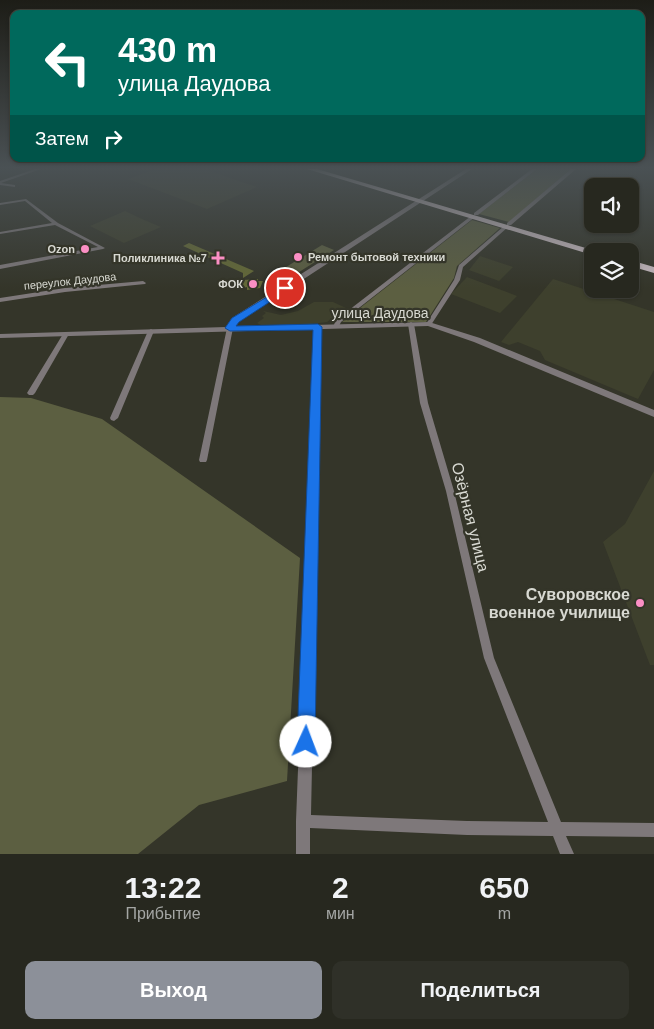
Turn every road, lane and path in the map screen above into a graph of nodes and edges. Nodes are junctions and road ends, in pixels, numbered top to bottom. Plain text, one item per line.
1 (37, 209) edge
2 (408, 209) edge
3 (451, 209) edge
4 (484, 209) edge
5 (527, 209) edge
6 (475, 216) junction
7 (56, 224) junction
8 (508, 225) junction
9 (0, 233) edge
10 (584, 246) edge
11 (584, 249) edge
12 (639, 263) edge
13 (639, 264) edge
14 (654, 266) edge
15 (0, 267) edge
16 (654, 270) edge
17 (143, 283) dead end
18 (0, 300) edge
19 (411, 324) junction
20 (429, 324) junction
21 (336, 326) junction
22 (318, 327) junction
23 (230, 328) junction
24 (151, 331) junction
25 (66, 334) junction
26 (0, 336) edge
27 (31, 393) dead end
28 (654, 414) edge
29 (114, 418) dead end
30 (203, 460) dead end
31 (304, 821) junction
32 (557, 829) junction
33 (654, 830) edge
34 (302, 854) edge
35 (567, 854) edge

1 - 7 street
2 - 23 street
3 - 6 main road
4 - 6 street
5 - 8 street
6 - 8 main road
6 - 21 street
7 - 9 street
7 - 15 street
8 - 10 main road
8 - 11 main road
8 - 20 street
12 - 14 main road
13 - 16 main road
17 - 18 street, переулок Даудова
19 - 20 street, улица Даудова
19 - 21 street, улица Даудова
19 - 32 street, Озёрная улица
20 - 28 street, улица Даудова
21 - 22 street, улица Даудова
22 - 23 street, улица Даудова
22 - 31 street
23 - 24 street, улица Даудова
23 - 30 street
24 - 25 street, улица Даудова
24 - 29 street
25 - 26 street, улица Даудова
25 - 27 street
31 - 32 street
31 - 34 street
32 - 33 street
32 - 35 street, Озёрная улица

